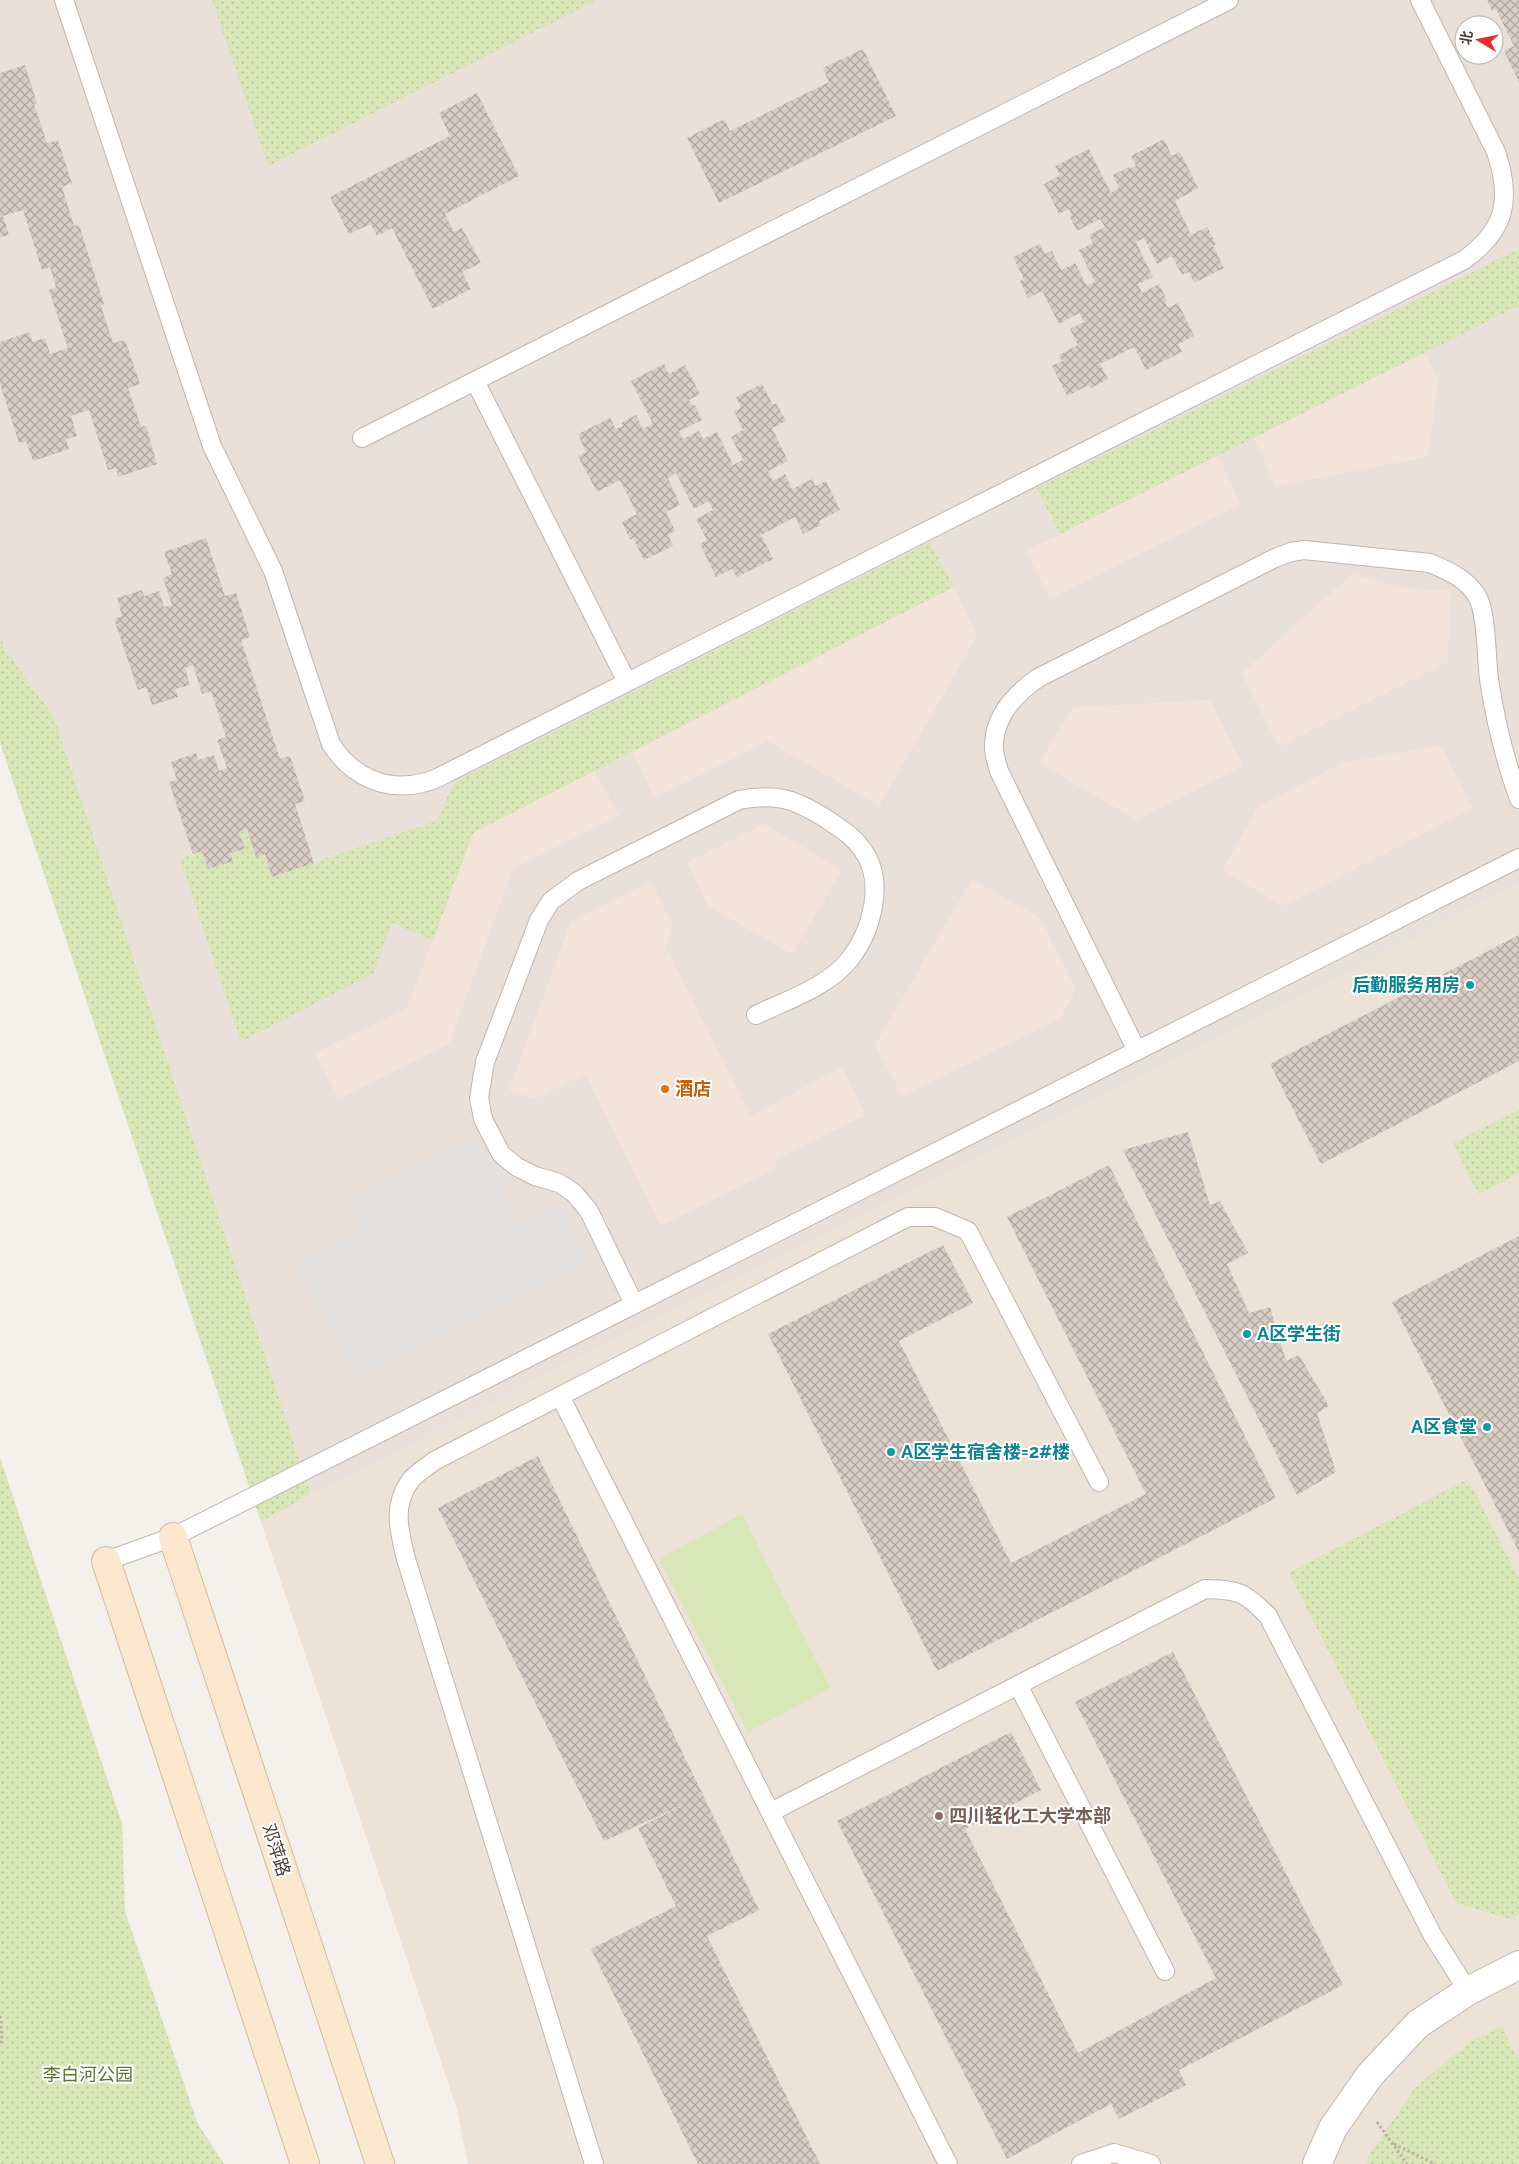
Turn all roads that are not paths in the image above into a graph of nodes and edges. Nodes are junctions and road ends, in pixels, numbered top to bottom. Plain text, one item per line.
1 (64, 0) edge
2 (1230, 0) edge
3 (1420, 0) edge
4 (475, 381) junction
5 (362, 438) dead end
6 (627, 682) junction
7 (1519, 799) edge
8 (1519, 858) edge
9 (756, 1016) dead end
10 (1137, 1051) junction
11 (634, 1304) junction
12 (560, 1396) junction
13 (1100, 1482) dead end
14 (173, 1537) junction
15 (106, 1561) joint
16 (1018, 1685) junction
17 (771, 1812) junction
18 (1519, 1965) edge
19 (1165, 1971) dead end
20 (1468, 1991) junction
21 (304, 2164) edge
22 (380, 2164) edge
23 (594, 2164) edge
24 (948, 2164) edge
25 (1081, 2164) edge
26 (1151, 2164) edge
27 (1317, 2164) edge

1 - 6 lane
2 - 4 lane
3 - 6 lane
4 - 5 lane
4 - 6 lane
7 - 10 lane
8 - 10 lane
9 - 11 lane
10 - 11 lane
11 - 14 lane
12 - 13 lane
12 - 17 lane
12 - 23 lane
14 - 15 lane
14 - 22 main road, 邓萍路
15 - 21 main road
16 - 17 lane
16 - 19 lane
16 - 20 lane
17 - 24 lane
18 - 20 street
20 - 27 street
25 - 26 lane

